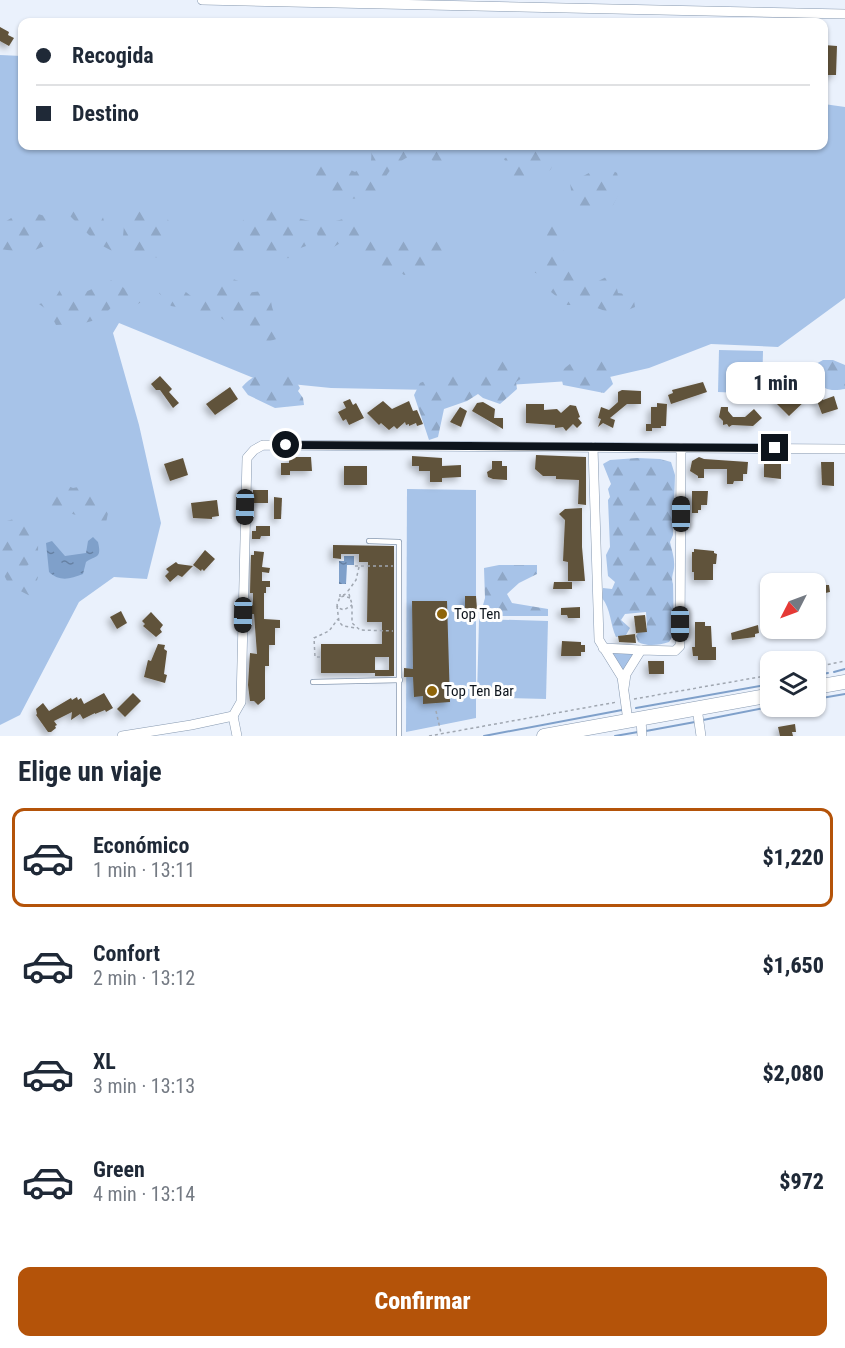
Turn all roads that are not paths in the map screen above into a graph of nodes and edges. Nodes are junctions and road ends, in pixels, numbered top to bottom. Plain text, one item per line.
1 (202, 0) edge
2 (845, 14) edge
3 (593, 447) junction
4 (681, 448) junction
5 (845, 449) edge
6 (369, 541) dead end
7 (603, 648) junction
8 (641, 650) junction
9 (400, 680) junction
10 (313, 682) dead end
11 (845, 682) edge
12 (826, 685) edge
13 (624, 688) junction
14 (760, 697) edge
15 (697, 708) junction
16 (233, 716) junction
17 (635, 720) junction
18 (595, 732) edge
19 (122, 736) edge
20 (237, 736) edge
21 (399, 736) edge
22 (544, 736) edge
23 (642, 736) edge
24 (701, 736) edge

1 - 2 street
3 - 4 street
3 - 7 street
3 - 16 street
4 - 5 street
4 - 8 street
6 - 9 lane
7 - 8 street
7 - 13 street
8 - 13 street
9 - 10 lane
9 - 21 lane
11 - 12 main road
13 - 17 street
14 - 15 main road
15 - 17 main road
15 - 24 street
16 - 19 street
16 - 20 street
17 - 18 main road
17 - 23 street
18 - 22 main road

